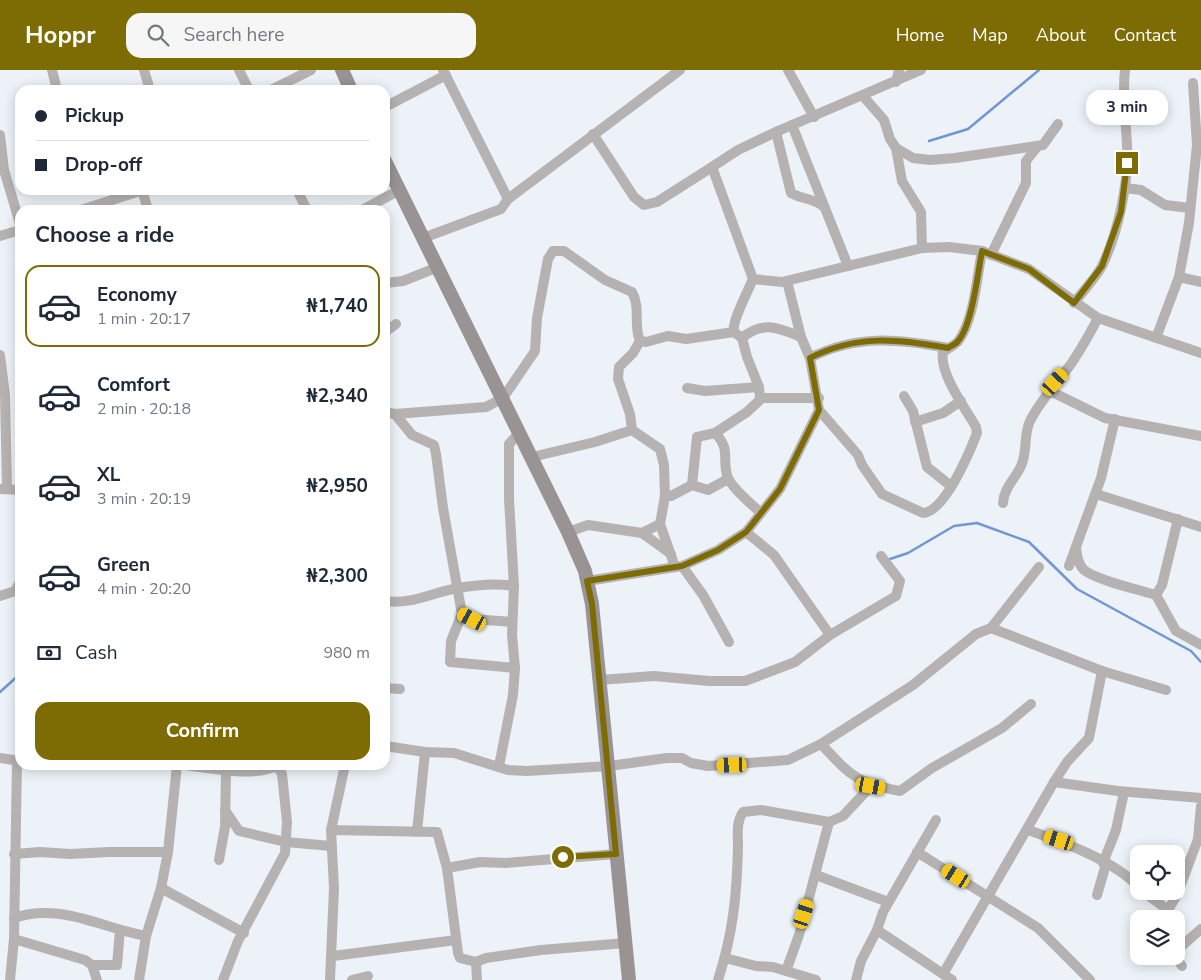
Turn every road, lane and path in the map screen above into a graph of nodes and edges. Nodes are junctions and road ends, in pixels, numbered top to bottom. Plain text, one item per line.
1 (52, 70) edge
2 (144, 70) edge
3 (239, 70) edge
4 (311, 70) edge
5 (342, 70) edge
6 (680, 70) edge
7 (788, 70) edge
8 (899, 70) edge
9 (921, 70) edge
10 (1124, 70) edge
11 (445, 73) edge
12 (896, 82) junction
13 (1193, 83) dead end
14 (56, 85) edge
15 (148, 85) edge
16 (246, 85) edge
17 (281, 85) edge
18 (349, 85) edge
19 (863, 96) junction
20 (390, 104) edge
21 (814, 117) junction
22 (1058, 124) dead end
23 (792, 125) junction
24 (778, 130) junction
25 (593, 134) junction
26 (0, 135) edge
27 (1038, 146) junction
28 (896, 148) junction
29 (712, 167) junction
30 (390, 171) edge
31 (1125, 188) junction
32 (400, 190) junction
33 (128, 195) edge
34 (508, 199) junction
35 (96, 205) edge
36 (372, 205) edge
37 (823, 206) junction
38 (15, 207) edge
39 (1190, 208) junction
40 (15, 232) edge
41 (0, 236) edge
42 (423, 238) junction
43 (922, 248) junction
44 (986, 253) junction
45 (848, 266) junction
46 (438, 267) junction
47 (1179, 277) junction
48 (753, 279) junction
49 (787, 281) junction
50 (390, 282) edge
51 (1201, 282) edge
52 (1074, 303) junction
53 (1098, 318) junction
54 (396, 324) dead end
55 (390, 328) edge
56 (738, 335) junction
57 (801, 337) junction
58 (1156, 338) junction
59 (640, 341) junction
60 (948, 348) junction
61 (1201, 353) edge
62 (0, 355) edge
63 (810, 358) junction
64 (759, 387) junction
65 (687, 388) dead end
66 (1050, 391) junction
67 (2, 395) edge
68 (904, 396) dead end
69 (503, 398) junction
70 (819, 398) junction
71 (760, 399) junction
72 (961, 402) junction
73 (819, 410) junction
74 (390, 413) edge
75 (1116, 419) junction
76 (916, 422) junction
77 (632, 430) junction
78 (520, 432) junction
79 (715, 433) junction
80 (1201, 436) edge
81 (532, 457) junction
82 (728, 479) junction
83 (692, 485) junction
84 (951, 486) junction
85 (3, 489) edge
86 (1096, 494) junction
87 (665, 496) junction
88 (1003, 503) dead end
89 (761, 513) junction
90 (1178, 519) junction
91 (660, 524) junction
92 (1201, 527) edge
93 (568, 532) junction
94 (746, 532) junction
95 (642, 533) junction
96 (1076, 547) junction
97 (672, 555) junction
98 (881, 556) dead end
99 (1069, 566) dead end
100 (679, 567) junction
101 (1039, 567) dead end
102 (587, 581) junction
103 (514, 586) junction
104 (458, 588) junction
105 (15, 590) edge
106 (1156, 595) junction
107 (0, 596) edge
108 (390, 602) edge
109 (462, 614) junction
110 (512, 622) junction
111 (991, 628) junction
112 (830, 635) junction
113 (729, 642) dead end
114 (1201, 645) edge
115 (516, 668) junction
116 (1102, 671) junction
117 (599, 680) junction
118 (390, 688) edge
119 (400, 689) dead end
120 (1166, 690) dead end
121 (1031, 704) dead end
122 (821, 744) junction
123 (390, 747) edge
124 (425, 752) junction
125 (0, 758) edge
126 (15, 760) edge
127 (499, 766) junction
128 (609, 766) junction
129 (19, 770) edge
130 (176, 770) edge
131 (226, 770) joint
132 (265, 770) edge
133 (280, 770) edge
134 (342, 770) edge
135 (1054, 782) junction
136 (871, 786) junction
137 (1124, 792) junction
138 (1201, 798) edge
139 (1201, 806) edge
140 (225, 810) junction
141 (936, 820) dead end
142 (829, 822) junction
143 (331, 830) junction
144 (1028, 830) junction
145 (417, 832) junction
146 (286, 842) junction
147 (331, 846) junction
148 (168, 852) junction
149 (918, 852) junction
150 (14, 854) junction
151 (616, 854) junction
152 (219, 860) dead end
153 (1104, 864) junction
154 (447, 868) junction
155 (816, 875) junction
156 (1130, 881) edge
157 (161, 888) junction
158 (988, 896) junction
159 (1097, 896) dead end
160 (1154, 900) edge
161 (888, 902) junction
162 (1168, 910) joint
163 (14, 918) junction
164 (1201, 928) edge
165 (120, 930) junction
166 (877, 930) junction
167 (244, 933) junction
168 (146, 936) junction
169 (14, 940) junction
170 (456, 940) junction
171 (626, 943) junction
172 (1185, 943) edge
173 (333, 956) junction
174 (725, 958) junction
175 (476, 962) junction
176 (92, 965) junction
177 (786, 971) junction
178 (368, 976) dead end
179 (948, 978) edge
180 (10, 980) edge
181 (97, 980) edge
182 (139, 980) edge
183 (223, 980) edge
184 (330, 980) edge
185 (352, 980) edge
186 (477, 980) edge
187 (629, 980) edge
188 (718, 980) edge
189 (816, 980) edge
190 (856, 980) edge
191 (1090, 980) edge

1 - 14 street
2 - 15 street
3 - 16 street
4 - 17 street
5 - 18 main road
6 - 25 street
7 - 21 street
8 - 12 street
9 - 12 street
10 - 31 street
11 - 20 street
11 - 34 street
12 - 19 street
13 - 39 street
19 - 21 street
19 - 28 street
21 - 23 street
22 - 27 street
23 - 24 street
23 - 37 street
24 - 29 street
24 - 37 street
25 - 29 street
25 - 34 street
26 - 38 street
27 - 28 street
27 - 44 street
28 - 43 street
29 - 48 street
30 - 32 main road
31 - 39 street
31 - 52 street
32 - 36 street
32 - 42 main road
33 - 35 street
34 - 42 street
37 - 45 street
39 - 47 street
40 - 41 street
42 - 46 main road
43 - 44 street
43 - 45 street
44 - 52 street
44 - 60 street
45 - 49 street
46 - 50 street
46 - 69 main road
47 - 51 street
47 - 58 street
48 - 49 street
48 - 56 street
49 - 57 street
52 - 53 street
53 - 58 street
53 - 66 street
54 - 55 street
56 - 57 street
56 - 59 street
56 - 64 street
57 - 63 street
58 - 61 street
59 - 69 street
59 - 77 street
60 - 63 street
60 - 72 street
62 - 67 street
63 - 70 street
64 - 65 street
64 - 71 street
66 - 75 street
66 - 88 street
67 - 85 street
68 - 76 street
69 - 74 street
69 - 78 main road
70 - 71 street
70 - 73 street
71 - 79 street
72 - 76 street
72 - 84 street
73 - 84 street
73 - 89 street
74 - 104 street
75 - 80 street
75 - 86 street
76 - 84 street
77 - 81 street
77 - 87 street
78 - 81 main road
78 - 103 street
79 - 82 street
79 - 83 street
81 - 93 main road
82 - 83 street
82 - 89 street
83 - 87 street
86 - 90 street
86 - 96 street
87 - 91 street
89 - 94 street
90 - 92 street
90 - 106 street
91 - 95 street
91 - 97 street
93 - 95 street
93 - 102 main road
94 - 100 street
94 - 112 street
95 - 97 street
96 - 99 street
96 - 106 street
97 - 100 street
98 - 112 street
100 - 102 street
100 - 113 street
101 - 111 street
102 - 117 main road
103 - 104 street
103 - 110 street
104 - 108 street
104 - 109 street
105 - 107 street
106 - 114 street
109 - 110 street
109 - 115 street
110 - 115 street
111 - 116 street
111 - 122 street
112 - 117 street
115 - 127 street
116 - 120 street
116 - 135 street
117 - 128 main road
118 - 119 street
121 - 136 street
122 - 128 street
122 - 136 street
123 - 124 street
124 - 127 street
124 - 145 street
125 - 126 street
127 - 128 street
128 - 151 main road
129 - 150 street
130 - 148 street
131 - 132 street
131 - 140 street
133 - 146 street
134 - 143 street
135 - 137 street
135 - 144 street
136 - 142 street
137 - 138 street
137 - 153 street
139 - 162 street
140 - 146 street
140 - 152 street
141 - 149 street
142 - 155 street
142 - 174 street
143 - 145 street
143 - 147 street
144 - 153 street
144 - 158 street
145 - 154 street
146 - 147 street
146 - 167 street
147 - 173 street
148 - 150 street
148 - 157 street
149 - 158 street
149 - 161 street
150 - 163 street
151 - 154 street
151 - 171 main road
153 - 156 street
153 - 159 street
154 - 170 street
155 - 161 street
155 - 177 street
157 - 167 street
157 - 168 street
158 - 179 street
158 - 191 street
160 - 162 street
161 - 166 street
163 - 165 street
163 - 169 street
164 - 172 street
165 - 168 street
165 - 176 street
166 - 179 street
166 - 190 street
167 - 183 street
168 - 182 street
169 - 176 street
169 - 180 street
170 - 173 street
170 - 175 street
171 - 175 street
171 - 187 main road
173 - 184 street
174 - 177 street
174 - 188 street
175 - 186 street
176 - 181 street
177 - 189 street
178 - 185 street

